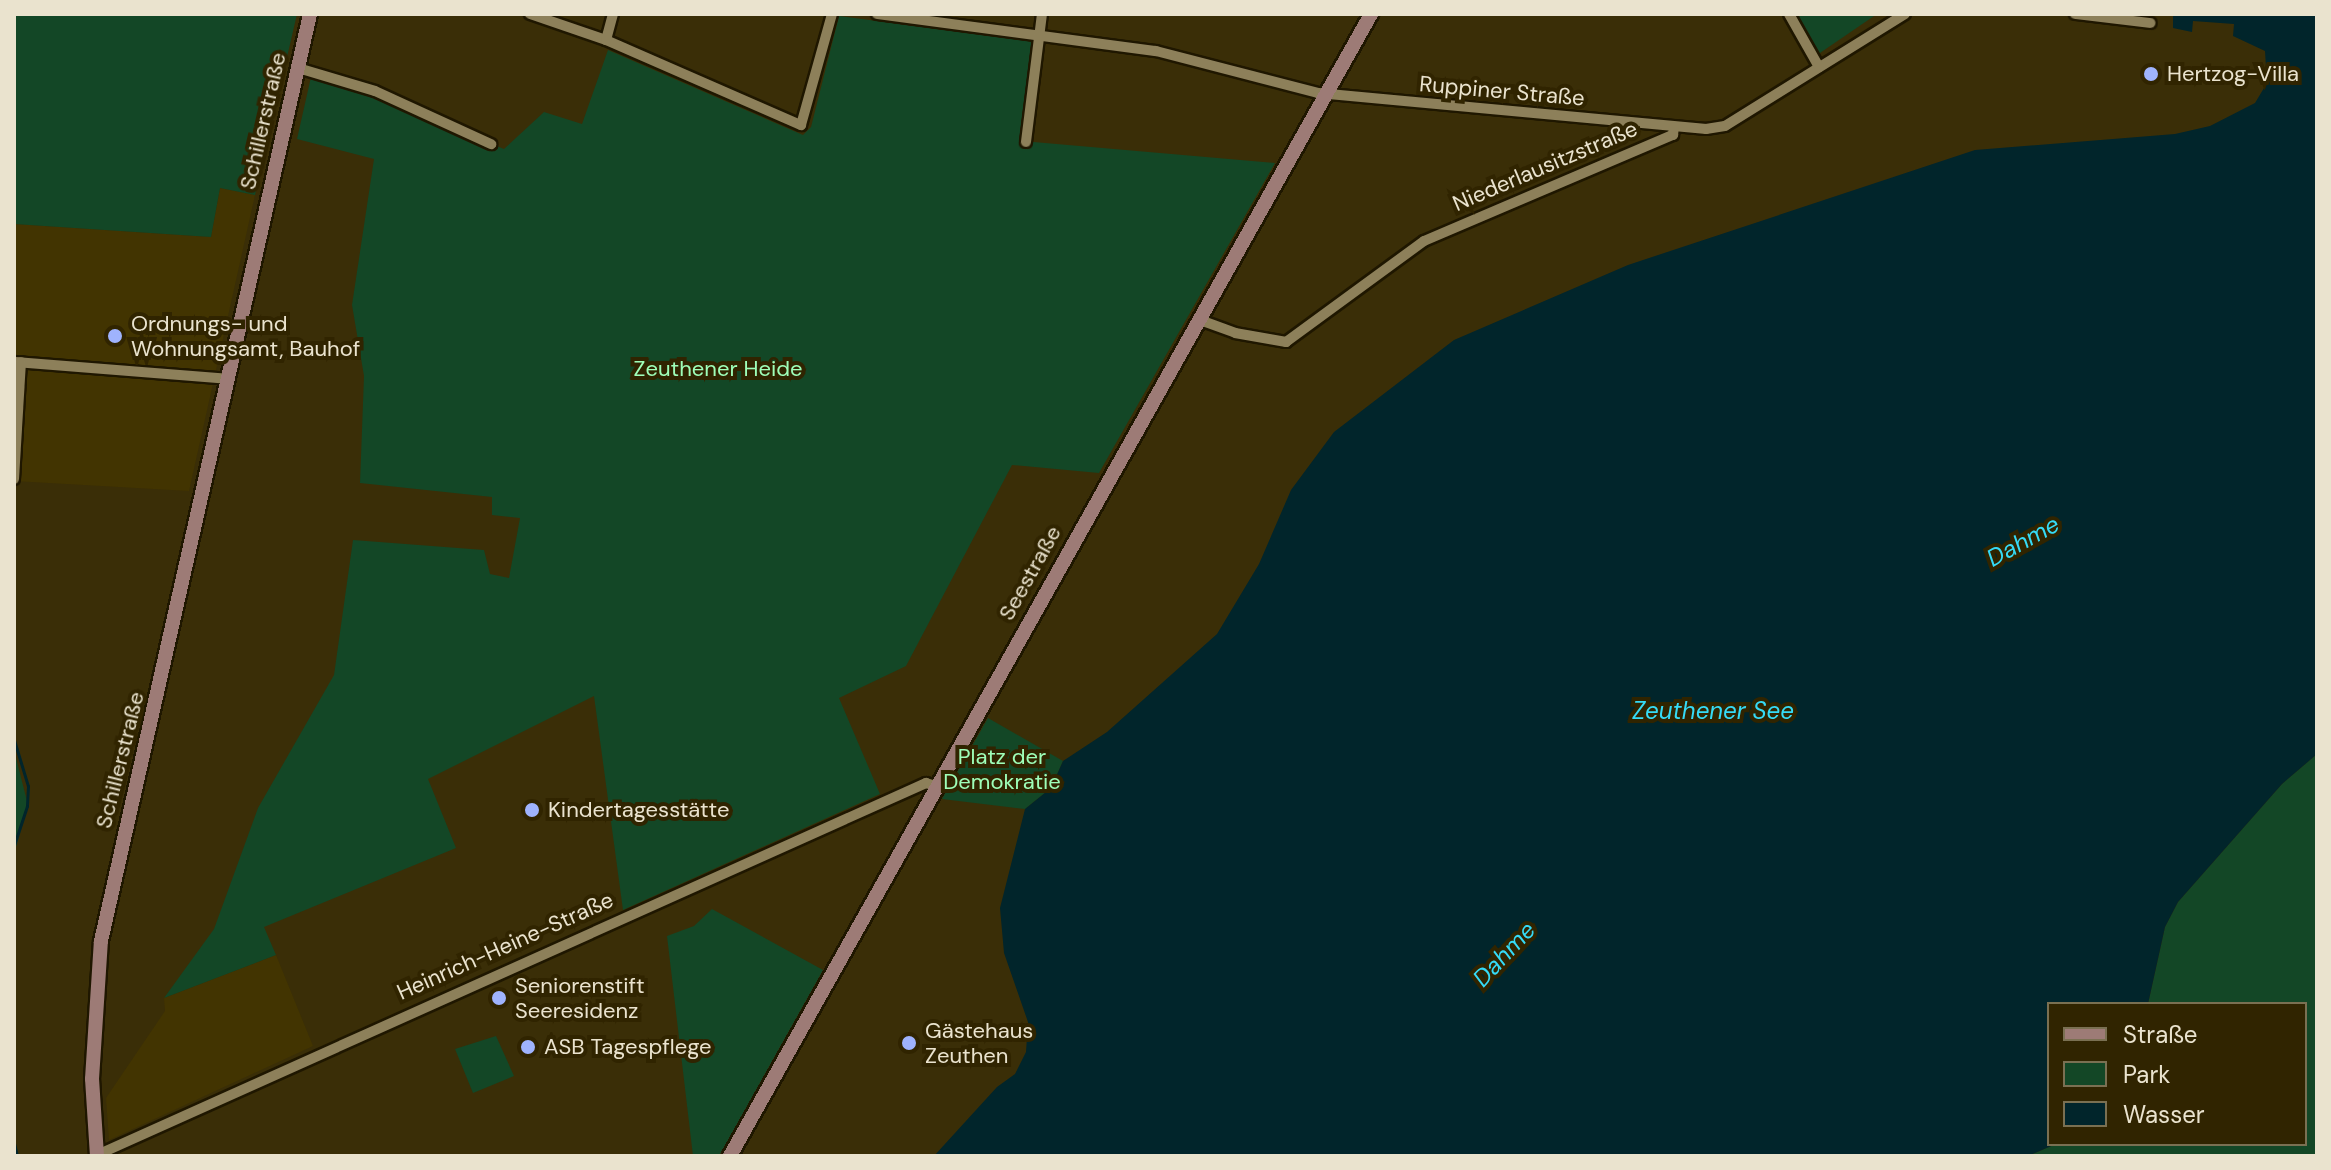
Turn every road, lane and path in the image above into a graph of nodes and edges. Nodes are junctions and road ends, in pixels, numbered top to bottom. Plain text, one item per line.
1 (310, 14) edge
2 (530, 14) edge
3 (613, 14) edge
4 (832, 14) edge
5 (877, 14) edge
6 (1042, 14) edge
7 (1371, 14) edge
8 (1789, 14) edge
9 (1905, 14) edge
10 (2075, 14) edge
11 (2112, 16) edge
12 (2150, 23) dead end
13 (1041, 36) junction
14 (606, 40) junction
15 (1819, 67) junction
16 (298, 68) junction
17 (1326, 94) junction
18 (1674, 127) junction
19 (1026, 142) dead end
20 (491, 144) dead end
21 (1200, 320) junction
22 (18, 362) edge
23 (228, 379) junction
24 (14, 479) edge
25 (936, 786) junction
26 (96, 1156) edge
27 (730, 1156) edge

1 - 16 main road, Schillerstraße
2 - 14 street
3 - 14 street
4 - 14 street
5 - 13 street, Ruppiner Straße
6 - 13 street
7 - 17 main road, Seestraße
8 - 15 street
9 - 15 street
10 - 11 street
11 - 12 street
13 - 17 street, Ruppiner Straße
13 - 19 street
15 - 18 street
16 - 20 street
16 - 23 main road, Schillerstraße
17 - 18 street, Ruppiner Straße
17 - 21 main road, Seestraße
18 - 21 street, Niederlausitzstraße
21 - 25 main road, Seestraße
22 - 23 street
22 - 24 street
23 - 26 main road, Schillerstraße
25 - 26 street, Heinrich-Heine-Straße
25 - 27 main road, Seestraße

